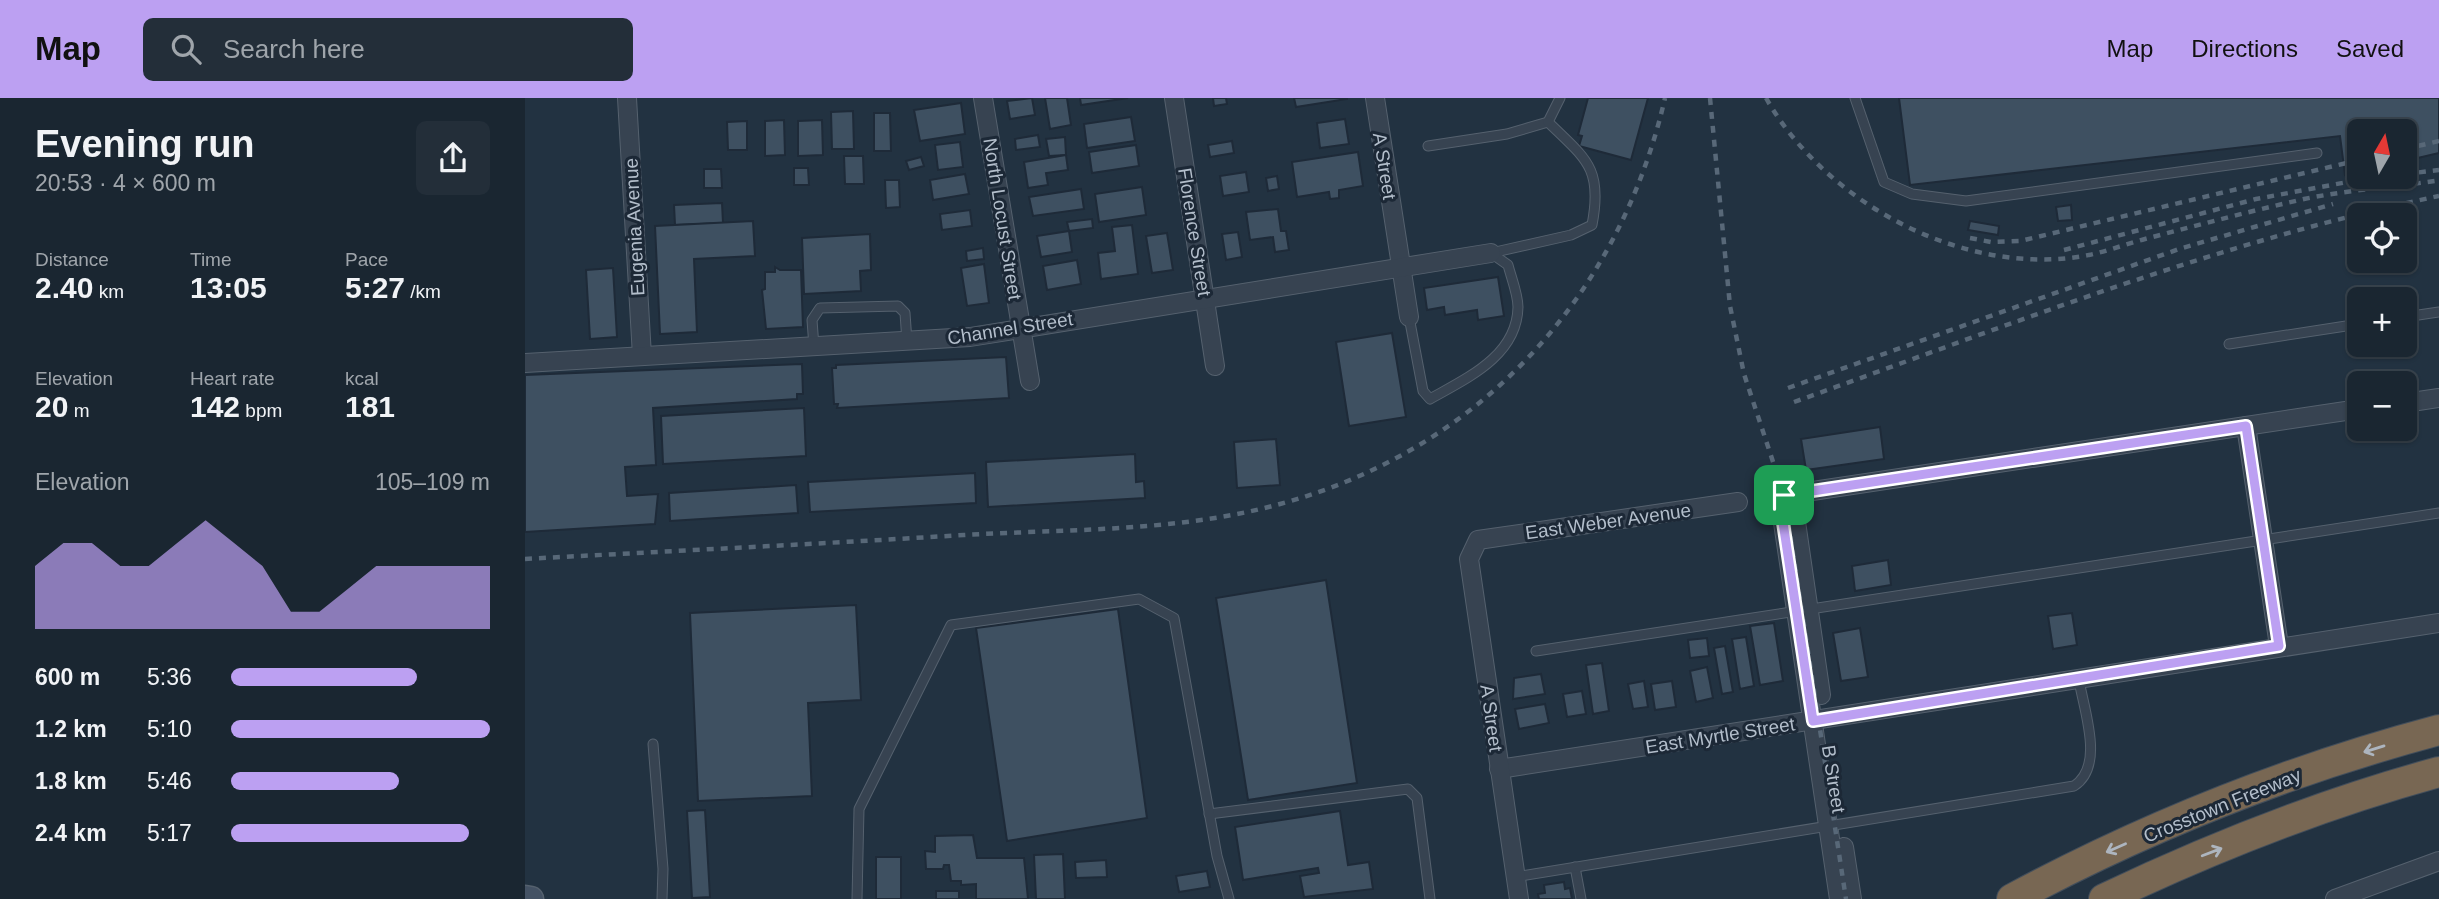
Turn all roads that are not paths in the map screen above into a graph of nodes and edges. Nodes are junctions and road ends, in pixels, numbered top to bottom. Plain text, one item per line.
1 (627, 98) edge
2 (983, 98) edge
3 (1174, 98) edge
4 (1375, 98) edge
5 (1560, 98) edge
6 (1856, 98) edge
7 (1548, 122) junction
8 (1428, 146) dead end
9 (2317, 153) dead end
10 (1491, 253) junction
11 (1401, 267) junction
12 (1205, 298) junction
13 (2439, 312) edge
14 (2417, 315) edge
15 (1409, 317) joint
16 (2347, 326) edge
17 (1020, 327) junction
18 (907, 342) junction
19 (2229, 344) dead end
20 (814, 347) junction
21 (642, 356) junction
22 (525, 363) edge
23 (1215, 366) dead end
24 (1030, 381) dead end
25 (2439, 398) edge
26 (2417, 401) edge
27 (2347, 412) edge
28 (2246, 426) junction
29 (1738, 502) dead end
30 (2439, 513) edge
31 (1479, 540) joint
32 (2265, 540) junction
33 (1802, 610) junction
34 (2439, 623) edge
35 (2279, 646) junction
36 (1537, 651) dead end
37 (2079, 680) junction
38 (1819, 720) junction
39 (2439, 730) edge
40 (653, 744) dead end
41 (1500, 769) junction
42 (2439, 772) edge
43 (1209, 814) junction
44 (1835, 824) junction
45 (2439, 861) edge
46 (1575, 867) junction
47 (1515, 877) junction
48 (525, 898) edge
49 (531, 899) edge
50 (662, 899) edge
51 (857, 899) edge
52 (1229, 899) edge
53 (1430, 899) edge
54 (1519, 899) edge
55 (1581, 899) edge
56 (1839, 899) edge
57 (1852, 899) edge
58 (2012, 899) edge
59 (2104, 899) edge
60 (2335, 899) edge

1 - 21 street, Eugenia Avenue
2 - 17 street, North Locust Street
3 - 12 street, Florence Street
4 - 11 street, A Street
5 - 7 lane
6 - 9 lane
7 - 8 lane
7 - 10 lane
10 - 11 street, Channel Street
10 - 15 lane
11 - 12 street, Channel Street
11 - 15 street, A Street
12 - 17 street, Channel Street
12 - 23 street, Florence Street
13 - 14 lane
16 - 19 lane
17 - 18 street, Channel Street
17 - 24 street, North Locust Street
18 - 20 street, Channel Street
18 - 20 lane
20 - 21 street, Channel Street
21 - 22 street, Channel Street
25 - 26 street
27 - 28 street
28 - 32 street
28 - 33 street, B Street
29 - 31 street, East Weber Avenue
30 - 32 lane
31 - 41 street, A Street
32 - 33 lane
32 - 35 street
33 - 36 lane
33 - 38 street, B Street
34 - 35 street, East Myrtle Street
35 - 37 street, East Myrtle Street
37 - 38 street, East Myrtle Street
37 - 44 lane
38 - 41 street, East Myrtle Street
38 - 44 street, B Street
39 -> 58 highway, Crosstown Freeway
40 - 50 lane
41 - 47 street, A Street
59 -> 42 highway, Crosstown Freeway
43 - 51 lane
43 - 52 lane
43 - 53 lane
44 - 46 lane
44 - 56 street
44 - 57 street, B Street
45 - 60 street
46 - 47 lane
46 - 55 lane
47 - 54 street, A Street
48 - 49 main road

